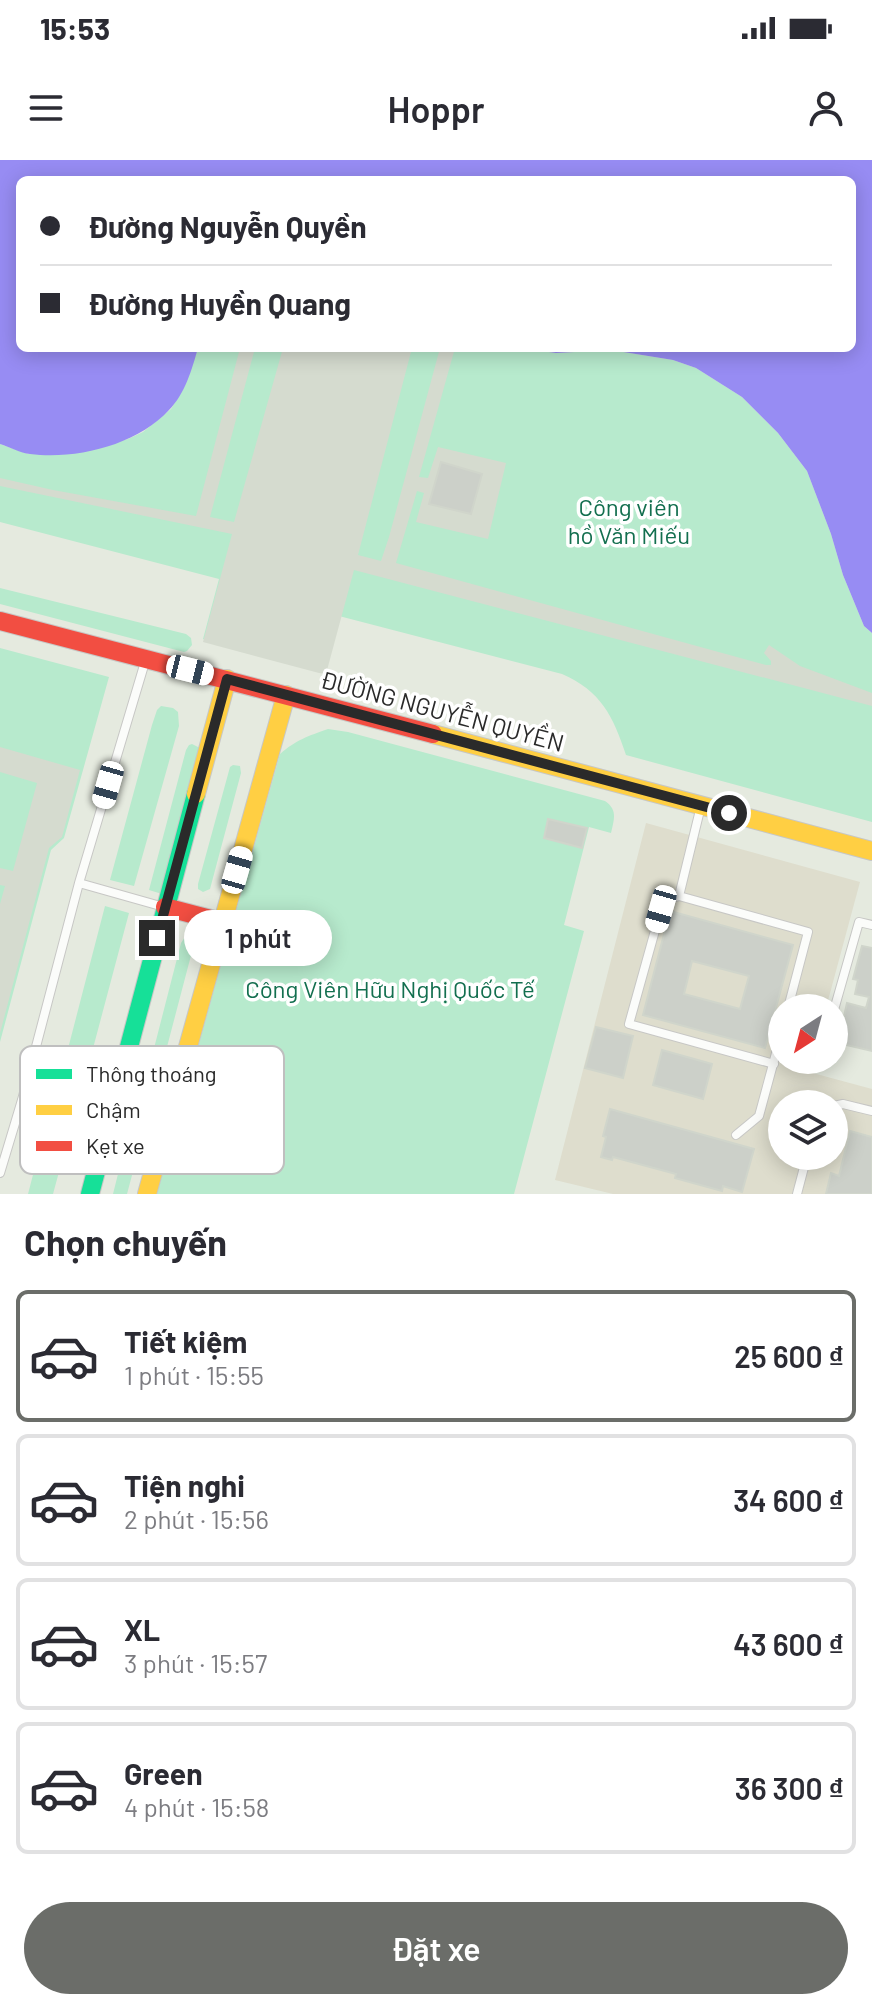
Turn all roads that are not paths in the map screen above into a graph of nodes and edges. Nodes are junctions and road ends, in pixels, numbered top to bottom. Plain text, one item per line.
1 (0, 621) edge
2 (146, 659) junction
3 (227, 679) junction
4 (286, 695) junction
5 (701, 805) junction
6 (872, 851) edge
7 (79, 883) junction
8 (679, 896) junction
9 (165, 907) junction
10 (222, 922) junction
11 (872, 925) edge
12 (792, 994) edge
13 (839, 994) edge
14 (36, 1046) edge
15 (130, 1046) edge
16 (187, 1046) edge
17 (768, 1062) edge
18 (771, 1074) edge
19 (848, 1105) edge
20 (20, 1107) edge
21 (872, 1111) edge
22 (736, 1135) dead end
23 (803, 1170) edge
24 (0, 1173) edge
25 (96, 1174) edge
26 (152, 1174) edge
27 (90, 1194) edge
28 (147, 1194) edge
29 (797, 1194) edge

1 - 2 street, ĐƯỜNG NGUYỄN QUYỀN
2 - 3 street, ĐƯỜNG NGUYỄN QUYỀN
2 - 7 lane
3 - 4 street, ĐƯỜNG NGUYỄN QUYỀN
3 - 9 street
4 - 5 street, ĐƯỜNG NGUYỄN QUYỀN
4 - 10 street
5 - 6 street, ĐƯỜNG NGUYỄN QUYỀN
5 - 8 lane
7 - 9 lane
7 - 14 lane
8 - 12 lane
8 - 17 lane
9 - 10 street
9 - 15 street
10 - 16 street
11 - 13 lane
18 - 22 lane
19 - 21 lane
20 - 24 lane
23 - 29 lane
25 - 27 street
26 - 28 street

